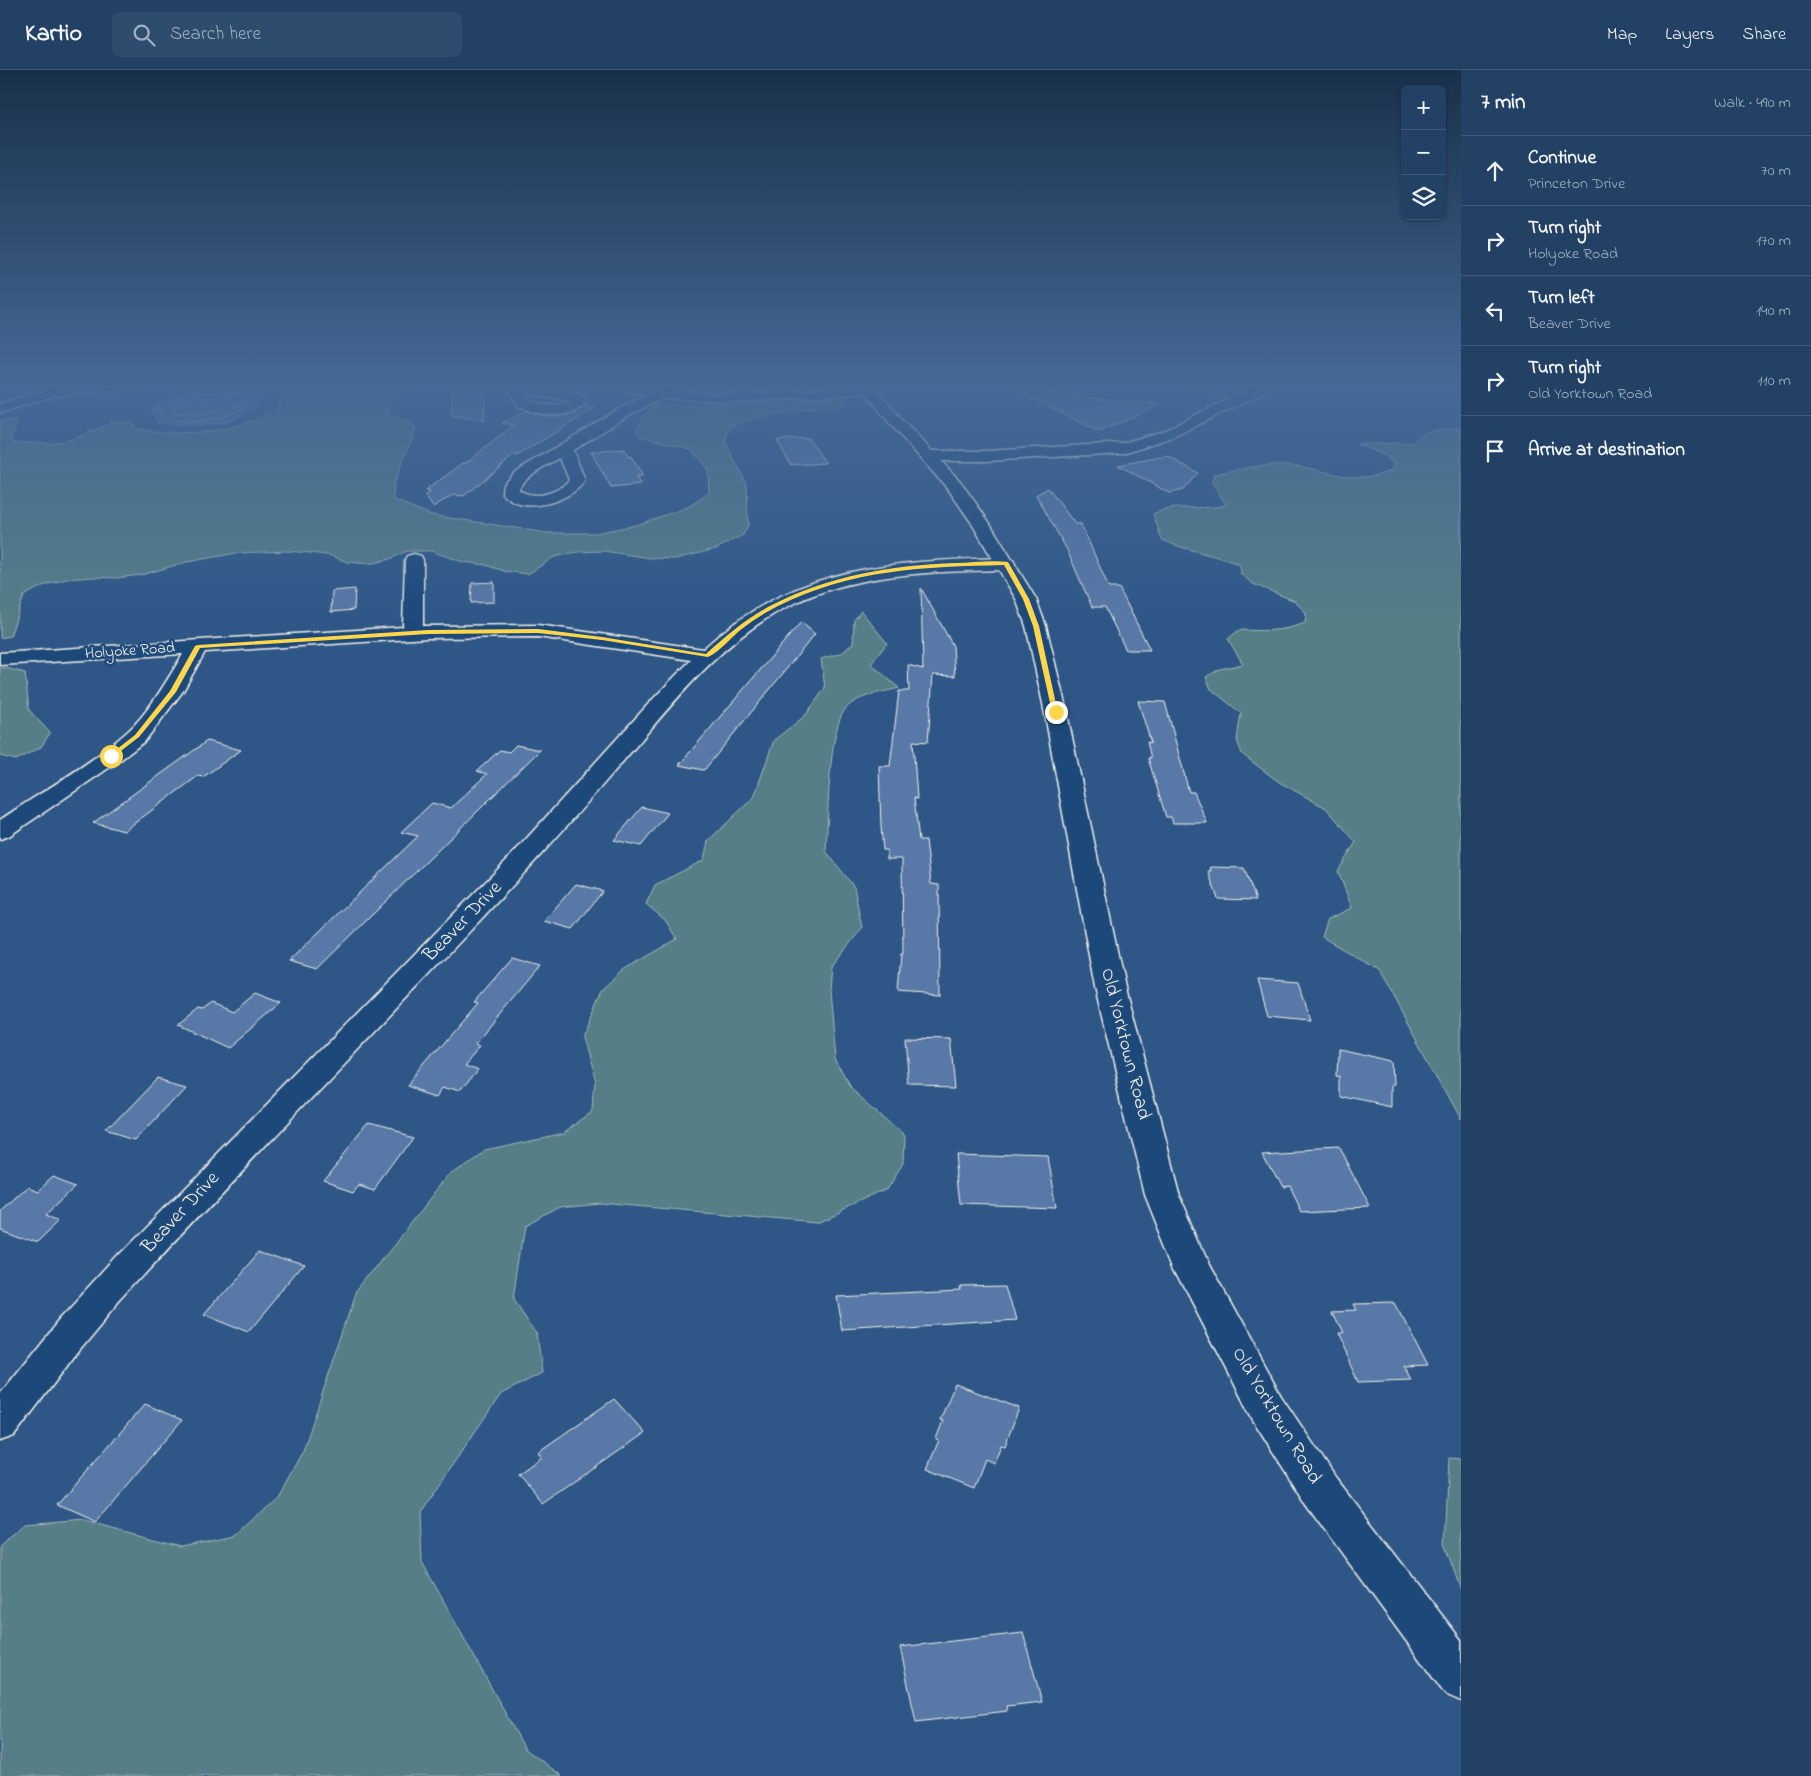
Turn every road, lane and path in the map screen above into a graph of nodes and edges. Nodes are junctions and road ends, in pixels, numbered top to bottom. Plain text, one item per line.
1 (935, 464) edge
2 (414, 560) dead end
3 (1006, 564) junction
4 (413, 633) junction
5 (198, 646) junction
6 (708, 656) junction
7 (0, 659) edge
8 (0, 831) edge
9 (0, 1424) edge
10 (1461, 1678) edge

1 - 3 street, Old Yorktown Road
2 - 4 street
3 - 6 street, Beaver Drive
3 - 10 street, Old Yorktown Road
4 - 5 street, Holyoke Road
4 - 6 street, Holyoke Road
5 - 7 street, Holyoke Road
5 - 8 street
6 - 9 street, Beaver Drive

